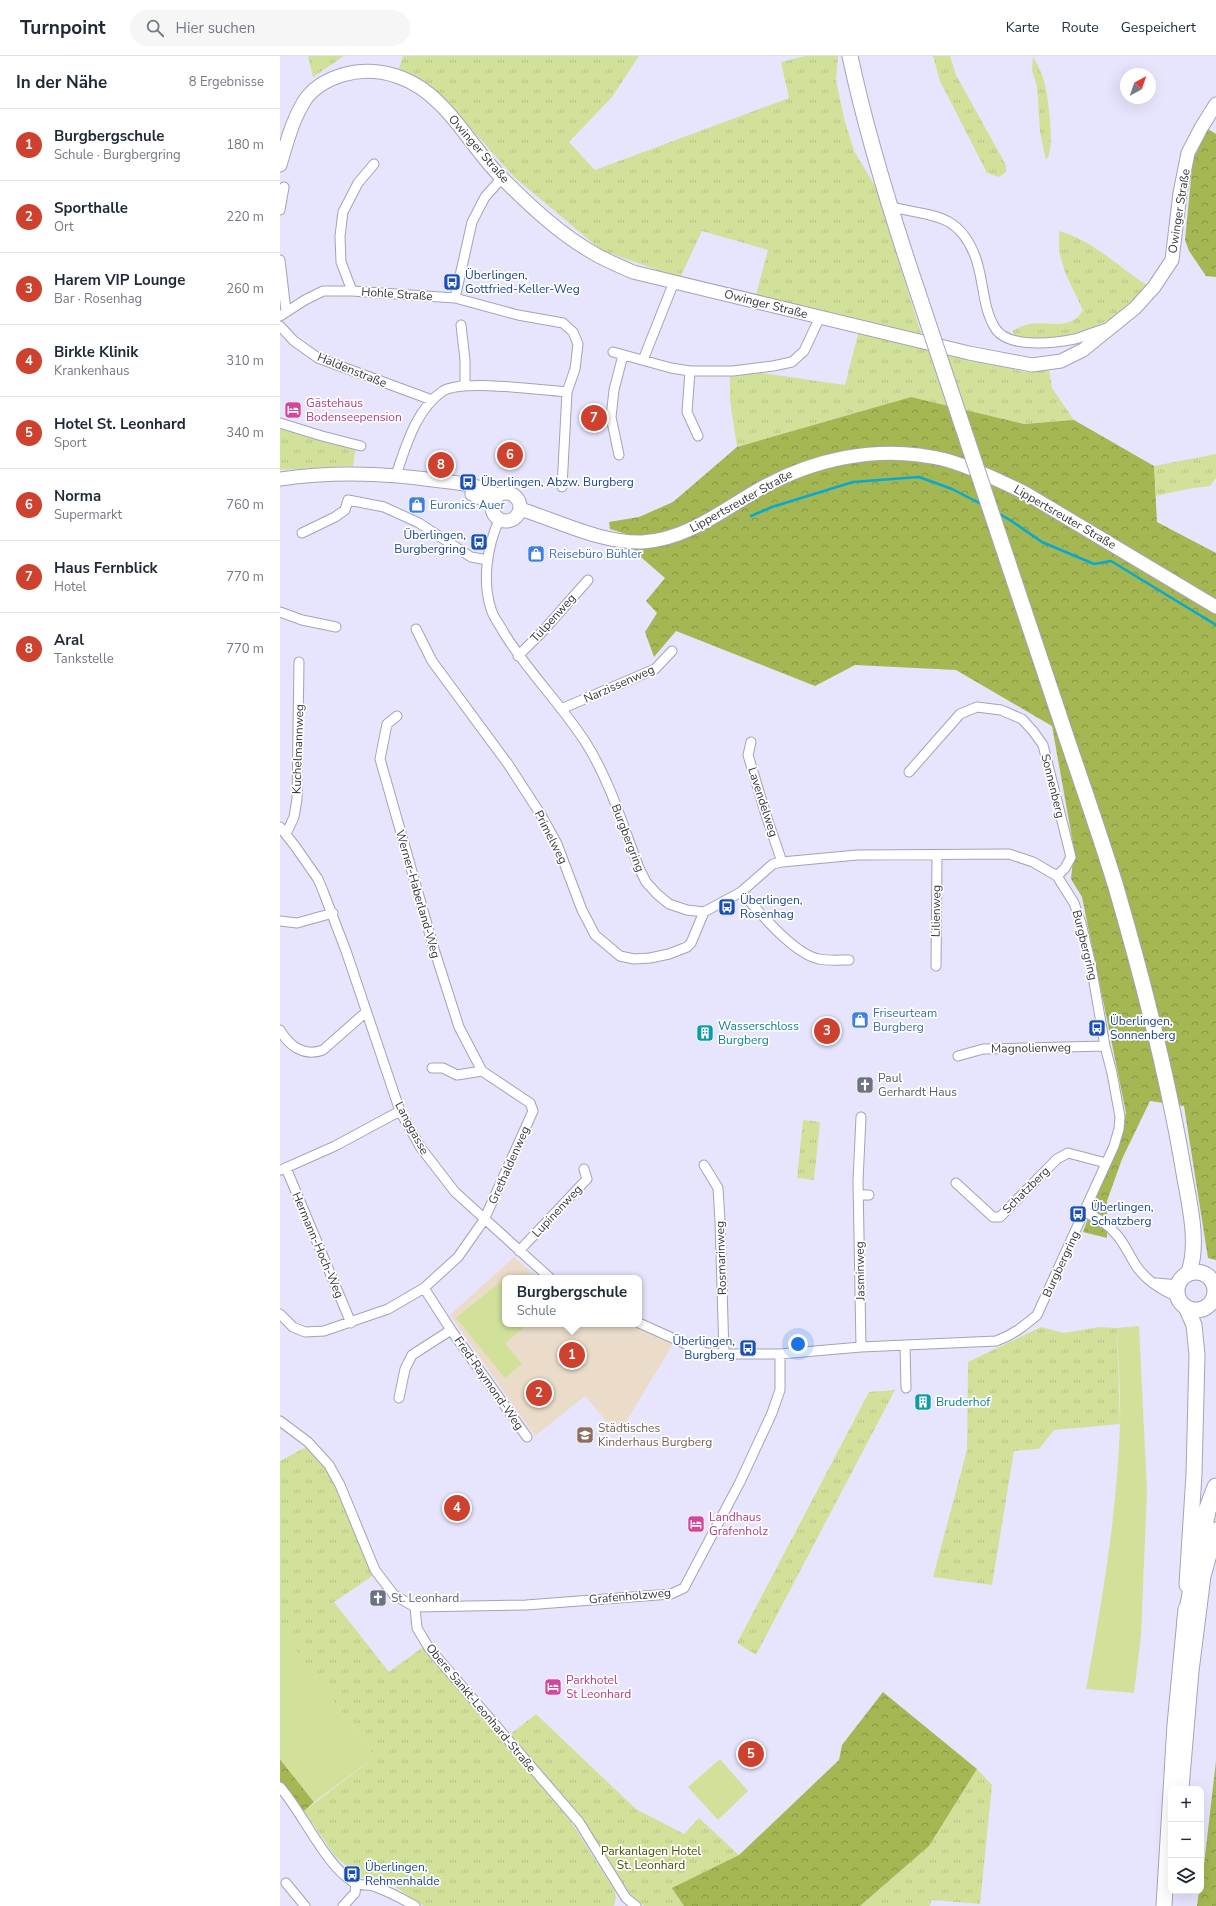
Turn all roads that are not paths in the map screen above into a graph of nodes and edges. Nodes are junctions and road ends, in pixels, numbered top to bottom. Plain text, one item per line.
1 (850, 56) edge
2 (1216, 104) edge
3 (374, 164) dead end
4 (280, 165) edge
5 (502, 178) junction
6 (284, 187) dead end
7 (888, 206) junction
8 (280, 210) edge
9 (280, 260) edge
10 (674, 282) junction
11 (282, 288) edge
12 (352, 291) junction
13 (455, 298) junction
14 (283, 313) edge
15 (820, 317) junction
16 (461, 325) dead end
17 (280, 326) edge
18 (1112, 328) junction
19 (612, 352) dead end
20 (623, 355) junction
21 (642, 360) junction
22 (690, 371) junction
23 (465, 385) junction
24 (567, 392) junction
25 (432, 400) junction
26 (280, 423) edge
27 (698, 436) dead end
28 (361, 446) dead end
29 (619, 455) dead end
30 (396, 475) junction
31 (280, 479) edge
32 (280, 485) edge
33 (562, 487) dead end
34 (494, 499) junction
35 (520, 509) junction
36 (499, 520) junction
37 (302, 533) dead end
38 (488, 560) junction
39 (588, 580) dead end
40 (1216, 607) edge
41 (280, 612) edge
42 (336, 627) dead end
43 (416, 629) dead end
44 (672, 651) dead end
45 (518, 656) junction
46 (299, 662) dead end
47 (561, 709) junction
48 (397, 716) dead end
49 (751, 742) dead end
50 (909, 772) dead end
51 (283, 831) edge
52 (937, 856) junction
53 (782, 862) junction
54 (1056, 876) junction
55 (741, 892) junction
56 (704, 912) junction
57 (333, 913) junction
58 (280, 921) edge
59 (849, 960) dead end
60 (936, 966) dead end
61 (366, 1012) junction
62 (280, 1030) edge
63 (1105, 1046) junction
64 (958, 1056) dead end
65 (432, 1068) dead end
66 (482, 1071) junction
67 (400, 1111) junction
68 (533, 1111) joint
69 (861, 1117) dead end
70 (1106, 1163) junction
71 (704, 1165) dead end
72 (283, 1169) edge
73 (584, 1169) dead end
74 (956, 1182) dead end
75 (859, 1195) junction
76 (869, 1195) dead end
77 (1085, 1212) junction
78 (484, 1220) junction
79 (519, 1251) junction
80 (547, 1275) edge
81 (1194, 1285) edge
82 (424, 1288) junction
83 (1215, 1296) edge
84 (280, 1314) edge
85 (351, 1323) junction
86 (642, 1324) edge
87 (451, 1330) junction
88 (905, 1346) junction
89 (861, 1347) junction
90 (724, 1354) junction
91 (780, 1354) junction
92 (906, 1388) dead end
93 (399, 1398) dead end
94 (280, 1421) edge
95 (527, 1437) dead end
96 (1216, 1487) edge
97 (1216, 1503) edge
98 (1216, 1530) edge
99 (1203, 1576) junction
100 (415, 1607) junction
101 (1186, 1620) junction
102 (1181, 1786) edge
103 (280, 1787) edge
104 (286, 1883) dead end
105 (356, 1883) junction
106 (1175, 1894) edge
107 (624, 1902) edge
108 (305, 1906) edge
109 (342, 1906) edge
110 (415, 1906) edge
111 (636, 1906) edge
112 (1164, 1906) edge
113 (1175, 1906) edge

1 - 7 main road
2 - 18 street, Owinger Straße
3 - 12 street
4 - 5 street, Owinger Straße
5 - 10 street, Owinger Straße
5 - 13 street
6 - 8 street
7 - 18 street
7 - 81 main road, bridge
9 - 11 street
10 - 15 street, Owinger Straße
10 - 21 street
11 - 14 street
12 - 13 street, Hohle Straße
12 - 14 street, Hohle Straße
13 - 24 street, Hohle Straße
15 - 18 street, Owinger Straße
15 - 22 street
16 - 23 street
17 - 25 street, Haldenstraße
19 - 20 street
20 - 21 street
20 - 29 street
21 - 22 street
22 - 27 street
23 - 24 street
23 - 25 street
24 - 33 street, Hohle Straße
25 - 30 street
26 - 28 street
30 - 31 street
30 - 34 street
32 - 34 street
34 - 35 street
34 - 36 street
35 - 36 street
35 - 40 street, Lippertsreuter Straße
36 - 38 street, Burgbergring
37 - 38 street
38 - 45 street, Burgbergring
39 - 45 street, Tulpenweg
41 - 42 street
43 - 56 street, Primelweg
44 - 47 street, Narzissenweg
45 - 47 street, Burgbergring
46 - 51 street, Kuchelmannweg
47 - 56 street, Burgbergring
48 - 66 street, Werner-Haberland-Weg
49 - 53 street, Lavendelweg
50 - 54 street, Sonnenberg
51 - 57 street, Langgasse
52 - 53 street, Burgbergring
52 - 54 street, Burgbergring
52 - 60 street, Lilienweg
53 - 55 street, Burgbergring
54 - 63 street, Burgbergring
55 - 56 street, Burgbergring
55 - 59 street
57 - 58 street
57 - 61 street, Langgasse
61 - 62 street
61 - 67 street, Langgasse
63 - 64 street, Magnolienweg
63 - 70 street, Burgbergring
65 - 66 street
66 - 68 street, Werner-Haberland-Weg
67 - 72 street
67 - 78 street, Langgasse
68 - 78 street, Grethaldenweg
69 - 75 street, Jasminweg
70 - 74 street, Schatzberg
70 - 77 street, Burgbergring
71 - 90 street, Rosmarinweg
72 - 85 street, Hermann-Hoch-Weg
73 - 79 street, Lupinenweg
75 - 76 street
75 - 89 street, Jasminweg
77 - 81 street
77 - 88 street, Burgbergring
78 - 79 street, Langgasse
78 - 82 street, Grethaldenweg
79 - 80 street, Langgasse
81 - 83 main road
81 - 83 main road
81 - 101 main road
82 - 85 street, Grethaldenweg
82 - 87 street, Fred-Raymond-Weg
84 - 85 street, Grethaldenweg
86 - 90 street, Burgbergring
87 - 93 street, Fred-Raymond-Weg
87 - 95 street, Fred-Raymond-Weg
88 - 89 street, Burgbergring
88 - 92 street
89 - 91 street, Burgbergring
90 - 91 street, Burgbergring
91 - 100 street, Grafenholzweg
94 - 100 street
96 - 101 highway
97 - 99 highway
98 - 99 main road
99 - 102 main road
100 - 107 street, Obere Sankt-Leonhard-Straße
101 - 112 main road
103 - 105 street
104 - 108 street
105 - 109 street
105 - 110 street
106 - 113 main road
107 - 111 street, Obere Sankt-Leonhard-Straße

